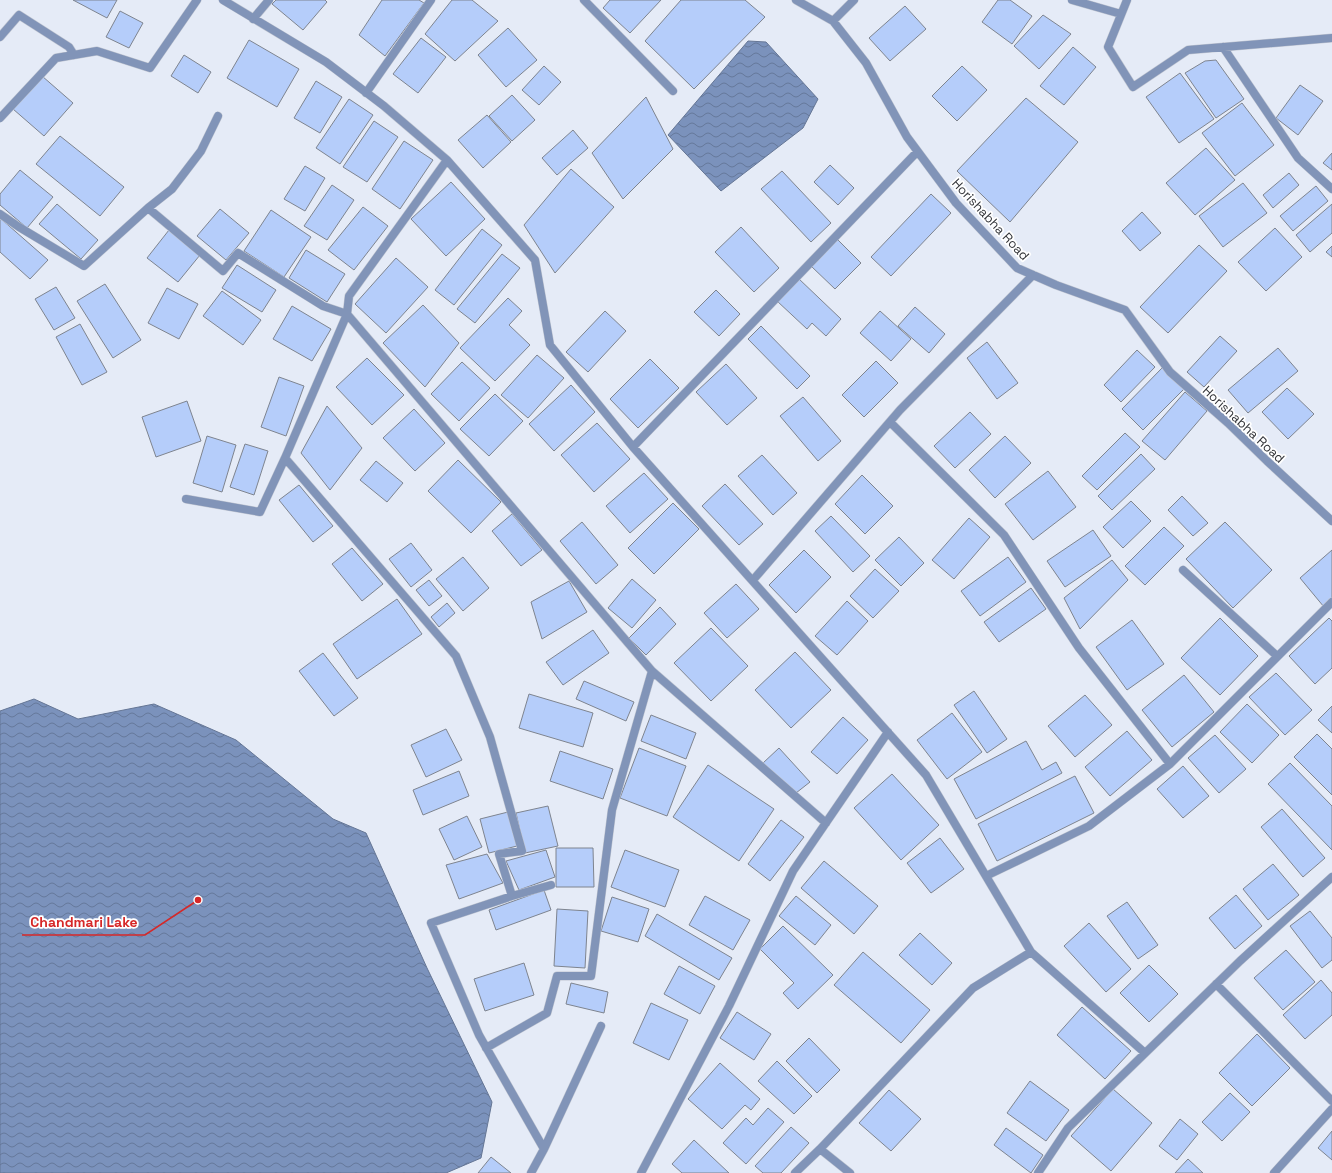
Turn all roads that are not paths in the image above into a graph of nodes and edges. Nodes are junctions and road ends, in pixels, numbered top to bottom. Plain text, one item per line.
1 (197, 0) edge
2 (223, 0) edge
3 (268, 0) edge
4 (431, 0) edge
5 (584, 0) edge
6 (796, 0) edge
7 (854, 0) edge
8 (1072, 0) edge
9 (1127, 0) edge
10 (1121, 14) junction
11 (253, 19) junction
12 (833, 21) junction
13 (0, 37) edge
14 (1332, 38) edge
15 (1223, 47) junction
16 (74, 55) junction
17 (673, 91) dead end
18 (366, 93) junction
19 (218, 116) dead end
20 (0, 118) edge
21 (917, 152) junction
22 (447, 160) junction
23 (1332, 189) edge
24 (148, 208) junction
25 (0, 214) edge
26 (1033, 275) junction
27 (347, 314) junction
28 (890, 422) junction
29 (633, 447) junction
30 (285, 458) junction
31 (186, 499) dead end
32 (1332, 520) edge
33 (1183, 570) dead end
34 (753, 580) junction
35 (1332, 602) edge
36 (1277, 656) junction
37 (652, 671) junction
38 (888, 732) junction
39 (1170, 764) junction
40 (826, 823) junction
41 (986, 876) junction
42 (1332, 877) edge
43 (551, 885) dead end
44 (512, 896) junction
45 (1030, 952) junction
46 (1216, 984) junction
47 (601, 1026) dead end
48 (486, 1048) junction
49 (1145, 1053) junction
50 (1332, 1101) edge
51 (1332, 1109) edge
52 (544, 1149) junction
53 (820, 1149) junction
54 (531, 1173) edge
55 (641, 1173) edge
56 (795, 1173) edge
57 (850, 1173) edge
58 (1038, 1173) edge
59 (1274, 1173) edge

1 - 16 street
2 - 11 street
3 - 11 street
4 - 18 street
5 - 17 street
6 - 12 street, Horishabha Road
7 - 12 street
8 - 10 street
9 - 10 street
10 - 15 street
11 - 18 street
12 - 21 street, Horishabha Road
13 - 16 street
14 - 15 street
15 - 23 street
16 - 20 street
18 - 22 street
19 - 24 street
21 - 26 street, Horishabha Road
21 - 29 street
22 - 27 street
22 - 29 street
24 - 25 street
24 - 27 street
26 - 28 street
26 - 32 street, Horishabha Road
27 - 30 street
27 - 37 street
28 - 34 street
28 - 39 street
29 - 34 street
30 - 31 street
30 - 44 street
33 - 36 street
34 - 38 street
35 - 36 street
36 - 39 street
37 - 40 street
37 - 48 street
38 - 40 street
38 - 41 street
39 - 41 street
40 - 55 street
41 - 45 street
42 - 46 street
43 - 44 street
44 - 48 street
45 - 49 street
45 - 53 street
46 - 49 street
46 - 50 street
47 - 52 street
48 - 52 street
49 - 58 street
51 - 59 street
52 - 54 street
53 - 56 street
53 - 57 street

